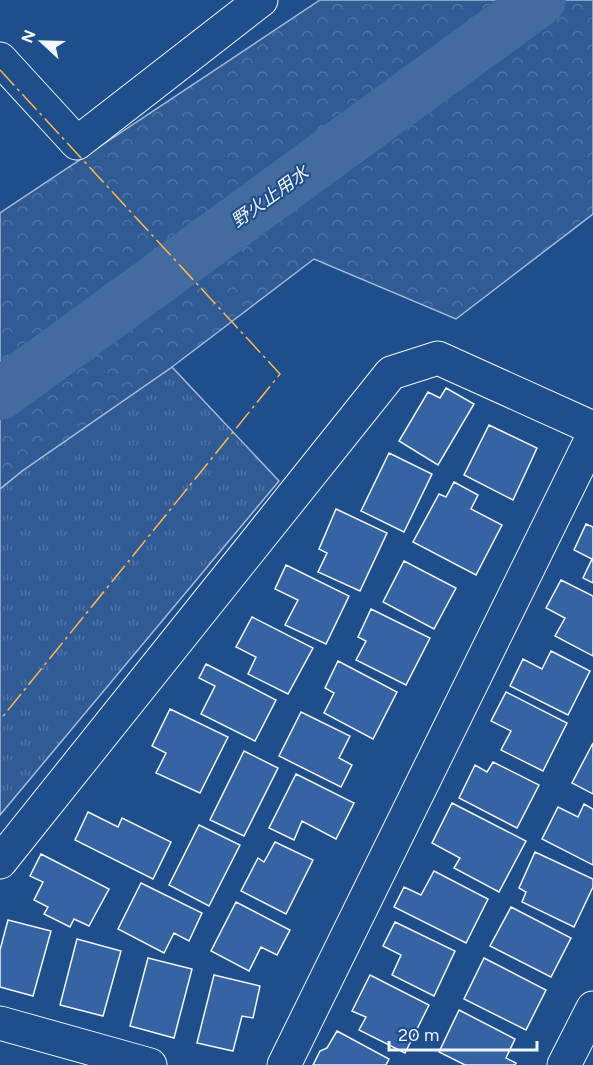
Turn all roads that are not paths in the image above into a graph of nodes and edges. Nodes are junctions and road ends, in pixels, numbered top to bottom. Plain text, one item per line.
1 (261, 0) edge
2 (0, 59) edge
3 (593, 428) edge
4 (593, 436) edge
5 (0, 862) edge
6 (593, 1008) edge
7 (0, 1023) edge
8 (150, 1065) edge
9 (284, 1065) edge
10 (564, 1065) edge

1 - 2 street
3 - 5 street
4 - 9 street
6 - 10 street
7 - 8 street

